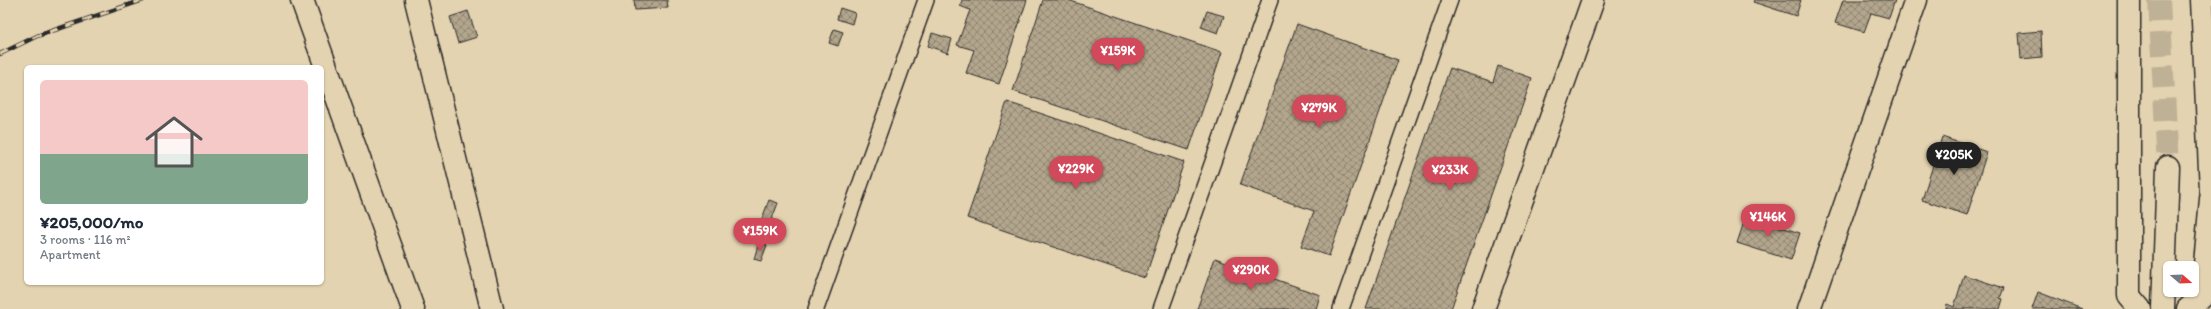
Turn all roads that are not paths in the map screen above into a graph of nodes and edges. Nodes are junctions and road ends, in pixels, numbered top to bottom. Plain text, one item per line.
1 (302, 0) edge
2 (416, 0) edge
3 (926, 0) edge
4 (1270, 0) edge
5 (1450, 0) edge
6 (1593, 0) edge
7 (1916, 0) edge
8 (2128, 0) edge
9 (2202, 0) edge
10 (2168, 167) tunnel mouth
11 (2211, 191) edge
12 (2211, 199) edge
13 (413, 309) edge
14 (492, 309) edge
15 (816, 309) edge
16 (1161, 309) edge
17 (1341, 309) edge
18 (1483, 309) edge
19 (1809, 309) edge
20 (2140, 309) edge
21 (2163, 309) edge
22 (2188, 309) edge

1 - 13 street
2 - 14 street
3 - 15 lane
4 - 16 lane
5 - 17 lane
6 - 18 street
7 - 19 street
8 - 20 street
9 - 11 street
10 - 21 street
12 - 22 street

